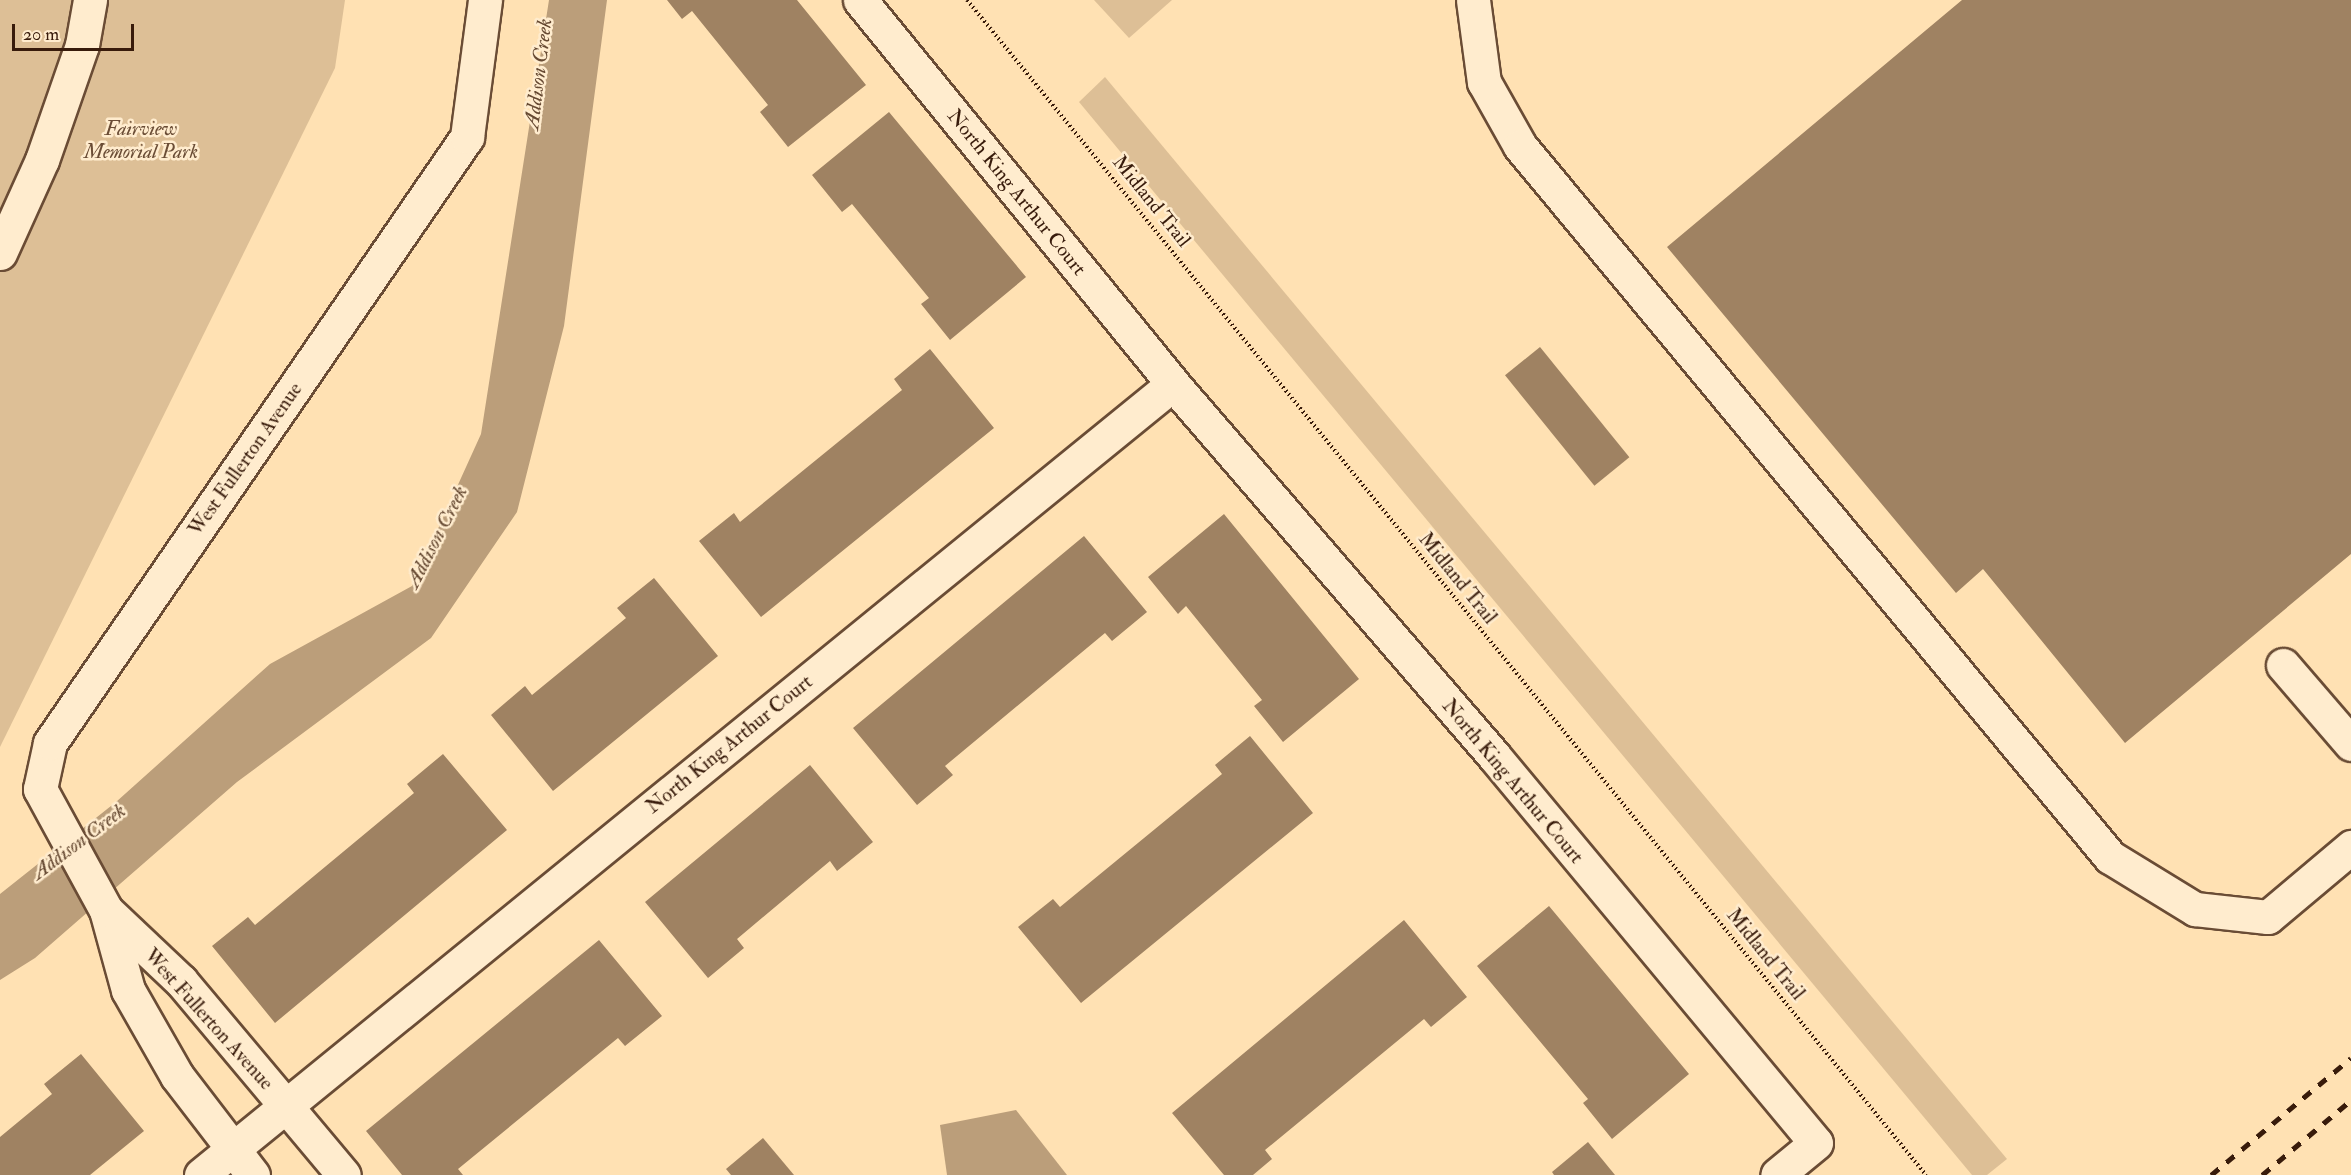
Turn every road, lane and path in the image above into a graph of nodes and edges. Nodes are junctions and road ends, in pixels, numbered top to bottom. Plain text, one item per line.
1 (90, 0) edge
2 (485, 0) edge
3 (860, 0) edge
4 (967, 0) edge
5 (1473, 0) edge
6 (0, 253) edge
7 (1173, 384) junction
8 (2283, 665) dead end
9 (2351, 744) edge
10 (2351, 847) edge
11 (106, 910) junction
12 (285, 1105) junction
13 (231, 1150) junction
14 (201, 1175) edge
15 (253, 1175) edge
16 (344, 1175) edge
17 (1777, 1175) edge
18 (1926, 1175) edge

1 - 6 street
2 - 11 street, West Fullerton Avenue
3 - 7 street, North King Arthur Court
4 - 18 path, Midland Trail
5 - 10 street
7 - 12 street, North King Arthur Court
7 - 17 street, North King Arthur Court
8 - 9 street
11 - 12 street, West Fullerton Avenue
11 - 13 street, West Fullerton Avenue
12 - 13 street, North King Arthur Court
12 - 16 street
13 - 14 street, North King Arthur Court
13 - 15 street

